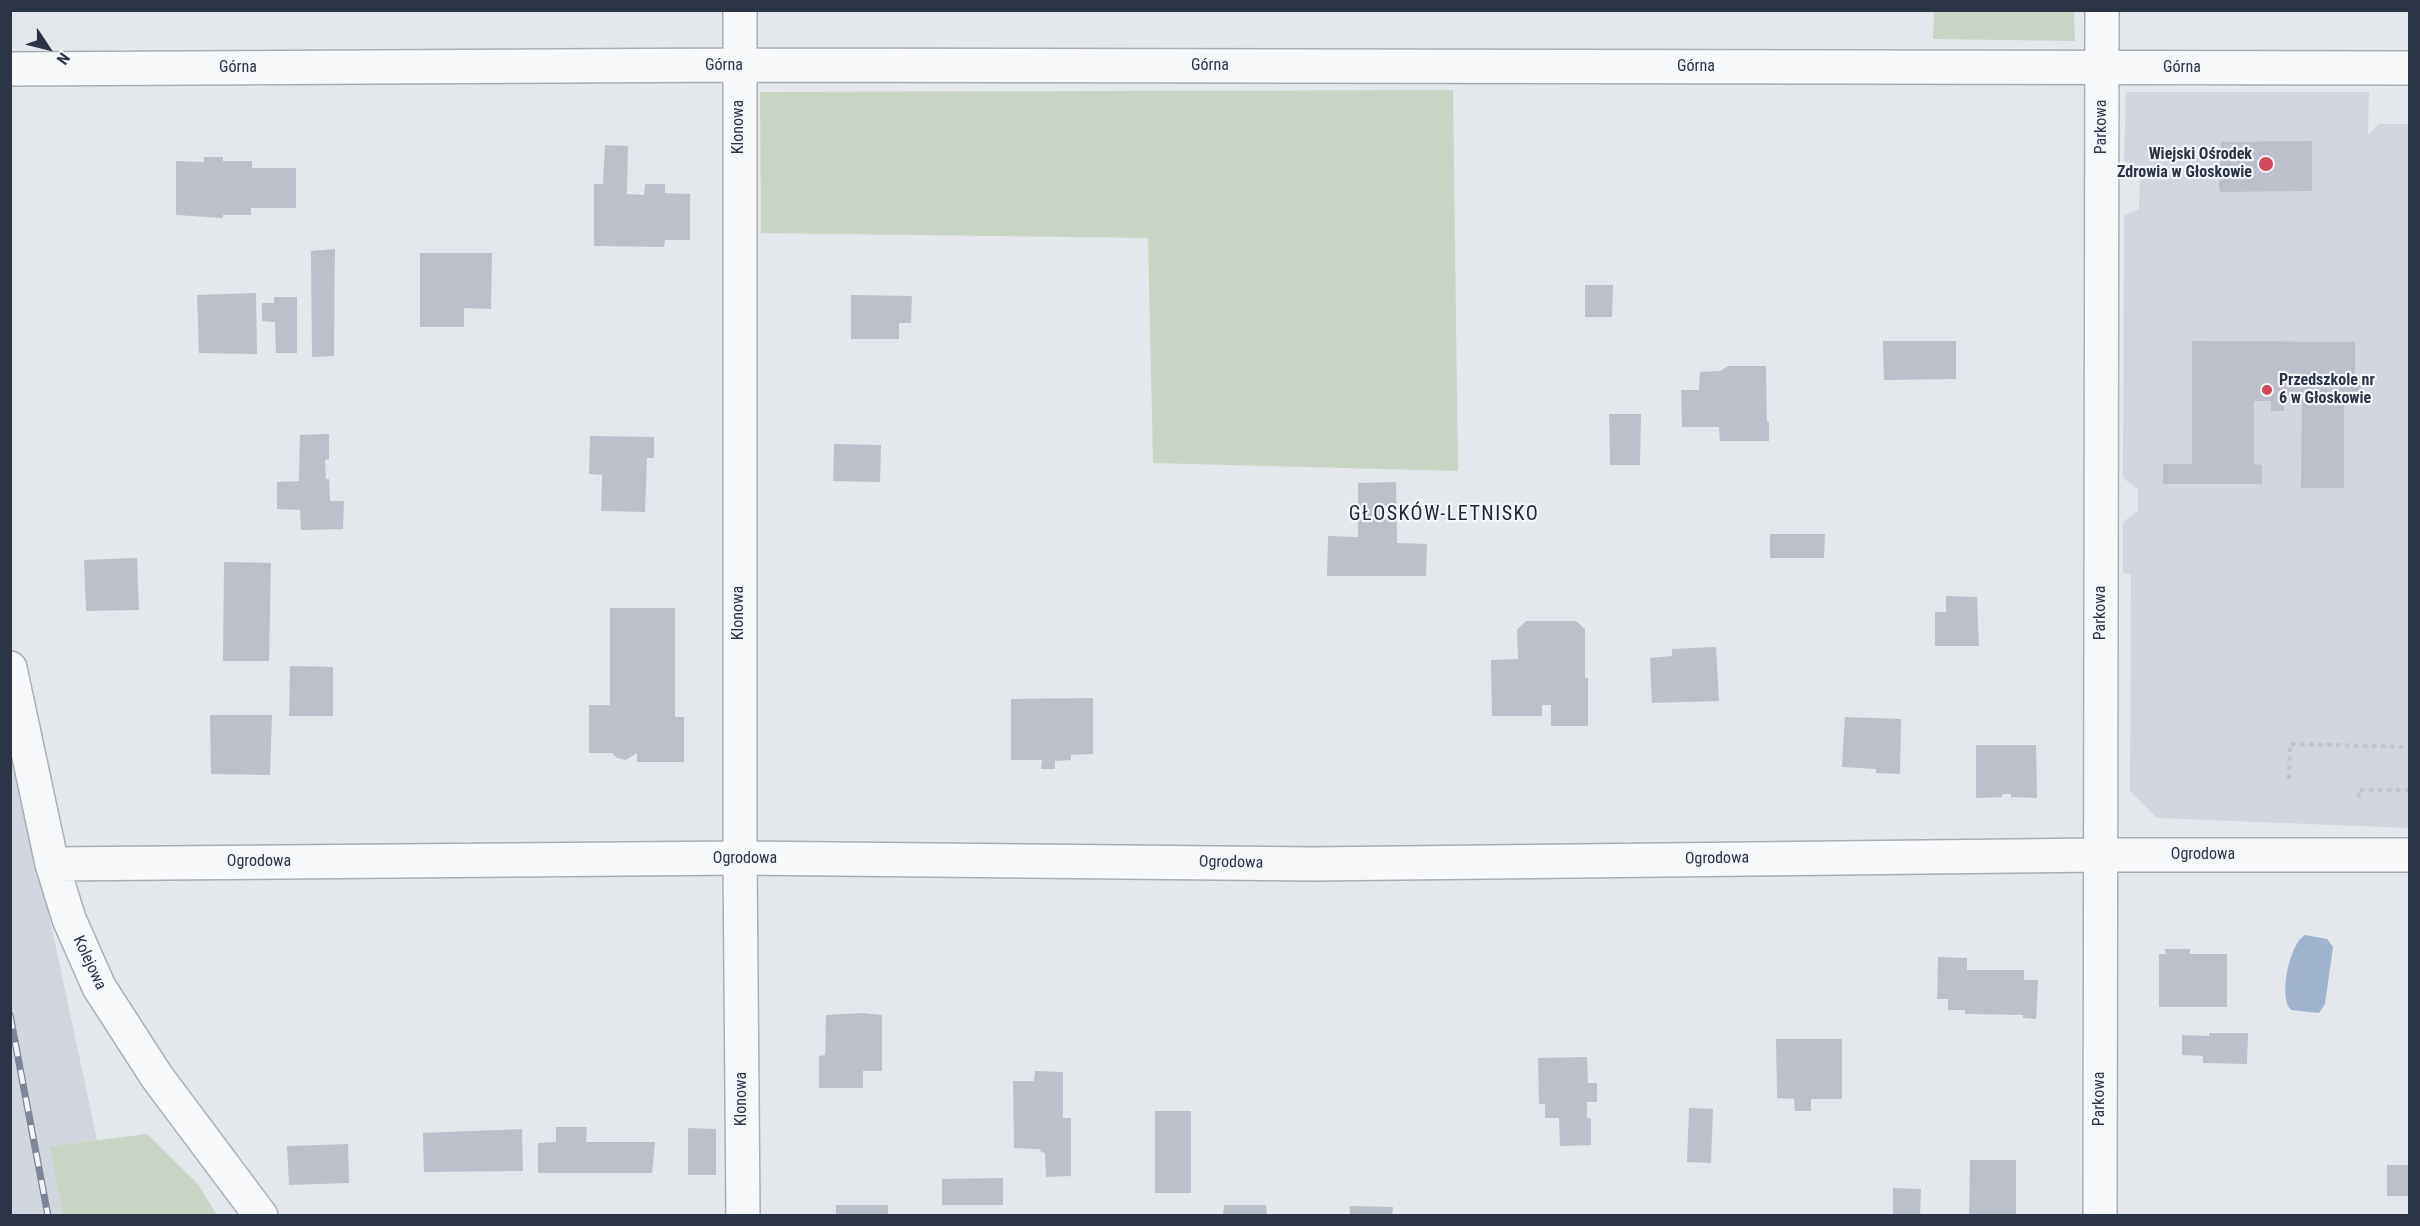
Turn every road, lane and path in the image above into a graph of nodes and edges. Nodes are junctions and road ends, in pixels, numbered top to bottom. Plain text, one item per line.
1 (740, 10) edge
2 (2102, 10) edge
3 (739, 65) junction
4 (2102, 68) junction
5 (2409, 68) edge
6 (10, 69) edge
7 (10, 668) edge
8 (2409, 747) edge
9 (2289, 779) dead end
10 (2409, 790) edge
11 (2359, 797) dead end
12 (2101, 855) junction
13 (2409, 855) edge
14 (740, 858) junction
15 (52, 864) junction
16 (261, 1215) edge
17 (743, 1215) edge
18 (2100, 1215) edge

1 - 3 street, Klonowa
2 - 4 street, Parkowa
3 - 4 street, Górna
3 - 6 street, Górna
3 - 14 street, Klonowa
4 - 5 street, Górna
4 - 12 street, Parkowa
7 - 15 street, Kolejowa
8 - 9 path
10 - 11 path
12 - 13 street, Ogrodowa
12 - 14 street, Ogrodowa
12 - 18 street, Parkowa
14 - 15 street, Ogrodowa
14 - 17 street, Klonowa
15 - 16 street, Kolejowa

